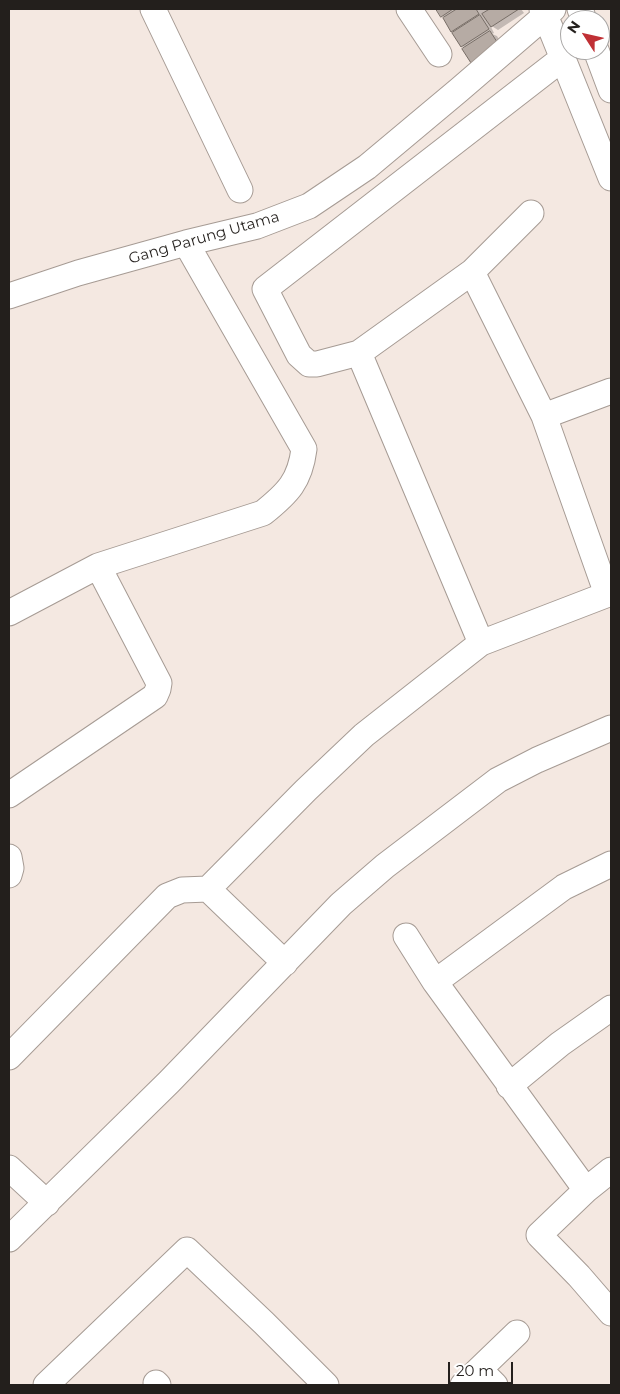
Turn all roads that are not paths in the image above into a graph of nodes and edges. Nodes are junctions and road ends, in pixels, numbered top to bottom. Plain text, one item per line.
1 (152, 9) edge
2 (409, 9) edge
3 (547, 11) edge
4 (560, 49) edge
5 (440, 54) dead end
6 (560, 60) edge
7 (564, 60) edge
8 (600, 60) edge
9 (611, 90) edge
10 (611, 178) edge
11 (240, 190) dead end
12 (531, 213) dead end
13 (186, 243) junction
14 (472, 272) junction
15 (9, 296) edge
16 (359, 353) junction
17 (611, 391) edge
18 (544, 416) junction
19 (98, 566) junction
20 (609, 594) edge
21 (9, 613) edge
22 (481, 642) junction
23 (611, 728) edge
24 (9, 795) edge
25 (9, 857) edge
26 (611, 864) edge
27 (9, 875) edge
28 (208, 889) junction
29 (406, 936) dead end
30 (284, 963) junction
31 (435, 982) junction
32 (611, 1008) edge
33 (9, 1057) edge
34 (509, 1086) junction
35 (9, 1168) edge
36 (611, 1170) edge
37 (586, 1190) junction
38 (47, 1203) junction
39 (9, 1240) edge
40 (611, 1313) edge
41 (518, 1332) dead end
42 (479, 1380) edge
43 (46, 1385) edge
44 (326, 1385) edge

1 - 11 street
2 - 5 street
3 - 4 street
3 - 13 street, Gang Parung Utama
6 - 16 street
7 - 10 street
8 - 9 street
12 - 14 street
13 - 15 street, Gang Parung Utama
13 - 19 street
14 - 16 street
14 - 18 street
16 - 22 street
17 - 18 street
18 - 20 street
19 - 21 street
19 - 24 street
20 - 22 street
22 - 28 street
23 - 30 street
25 - 27 street
26 - 31 street
28 - 30 street
28 - 33 street
29 - 31 street
30 - 38 street
31 - 34 street
32 - 34 street
34 - 37 street
35 - 38 street
36 - 37 street
37 - 40 street
38 - 39 street
41 - 42 street
43 - 44 street

